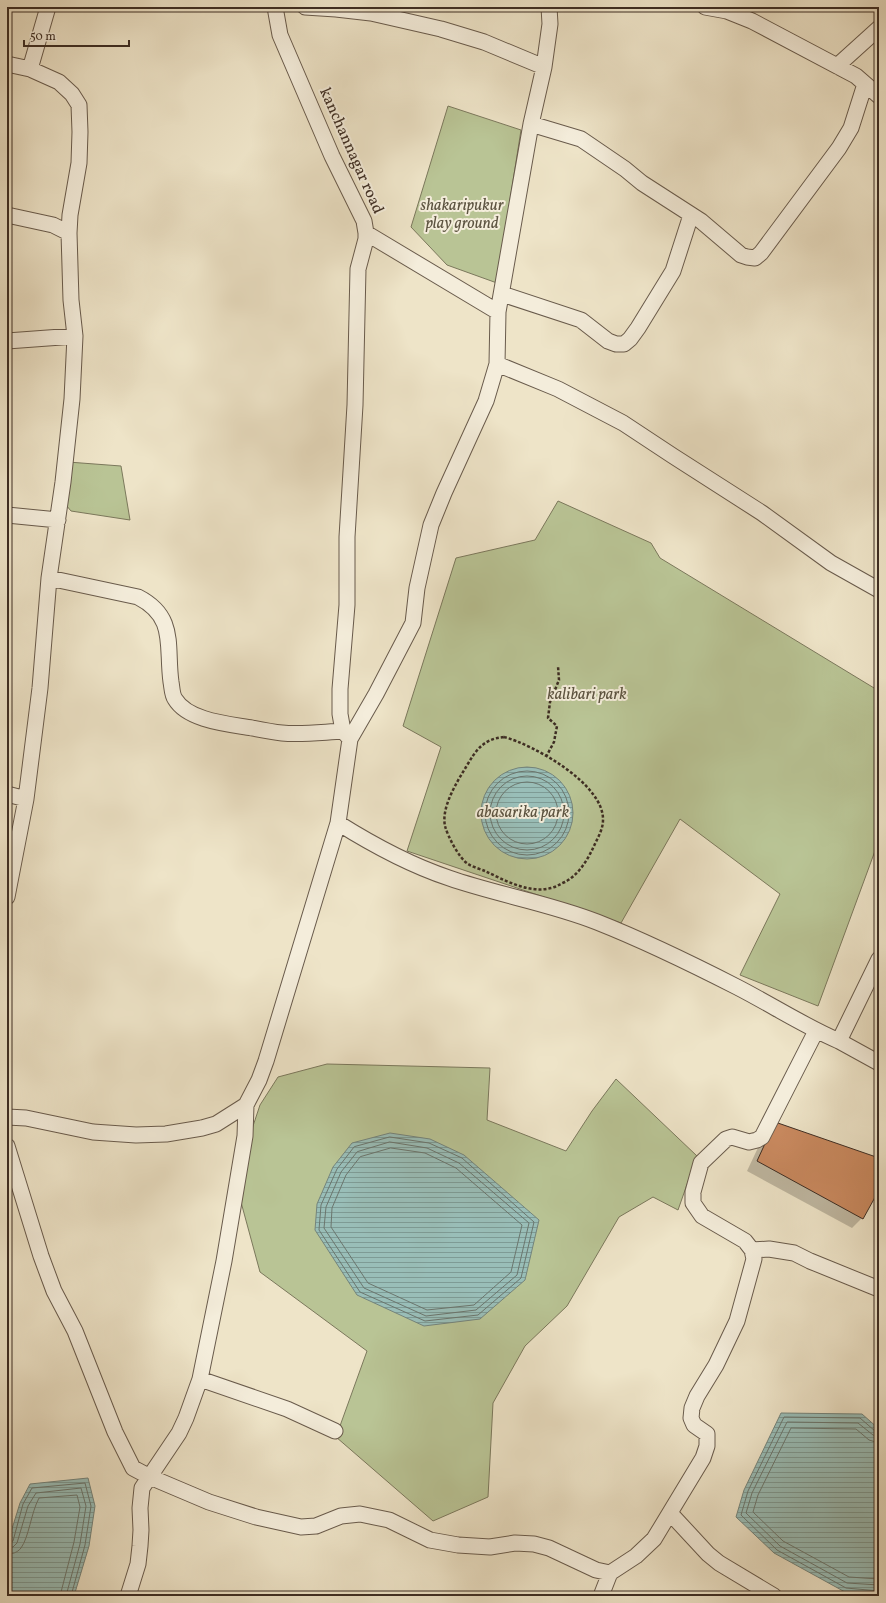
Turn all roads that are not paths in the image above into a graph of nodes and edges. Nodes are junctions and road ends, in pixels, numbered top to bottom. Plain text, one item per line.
1 (48, 7) edge
2 (275, 7) edge
3 (305, 7) edge
4 (549, 7) edge
5 (706, 7) edge
6 (879, 28) edge
7 (7, 64) edge
8 (837, 66) junction
9 (544, 67) junction
10 (30, 69) junction
11 (865, 84) junction
12 (879, 96) edge
13 (531, 124) junction
14 (7, 215) edge
15 (691, 215) junction
16 (69, 233) junction
17 (366, 233) junction
18 (502, 294) junction
19 (498, 312) junction
20 (76, 336) junction
21 (7, 341) edge
22 (497, 364) junction
23 (7, 515) edge
24 (58, 520) junction
25 (49, 578) junction
26 (879, 590) edge
27 (346, 735) junction
28 (7, 794) edge
29 (26, 799) junction
30 (338, 823) junction
31 (7, 897) edge
32 (879, 959) edge
33 (816, 1031) junction
34 (839, 1041) junction
35 (879, 1063) edge
36 (246, 1105) junction
37 (7, 1117) edge
38 (7, 1146) edge
39 (752, 1250) junction
40 (879, 1289) edge
41 (200, 1379) junction
42 (335, 1431) dead end
43 (150, 1477) junction
44 (670, 1513) junction
45 (610, 1573) junction
46 (128, 1596) edge
47 (600, 1596) edge
48 (774, 1596) edge

1 - 10 street
2 - 17 street, kanchannagar road
3 - 9 street
4 - 9 street
5 - 8 street
6 - 8 street
7 - 10 street
8 - 11 street
9 - 13 street
10 - 16 street
11 - 12 street
11 - 15 street
13 - 15 street
13 - 18 street
14 - 16 street
15 - 18 street
16 - 20 street
17 - 19 street, kanchannagar road
17 - 27 street
18 - 19 street
19 - 22 street
20 - 21 street
20 - 24 street
22 - 26 street
22 - 27 street
23 - 24 street
24 - 25 street
25 - 27 street
25 - 29 street
27 - 30 street
28 - 29 street
29 - 31 street
30 - 33 street
30 - 36 street
32 - 34 street
33 - 34 street
33 - 39 street
34 - 35 street
36 - 37 street
36 - 41 street
38 - 43 street
39 - 40 street
39 - 44 street
41 - 42 street
41 - 43 street
43 - 45 street
43 - 46 street
44 - 45 street
44 - 48 street
45 - 47 street

